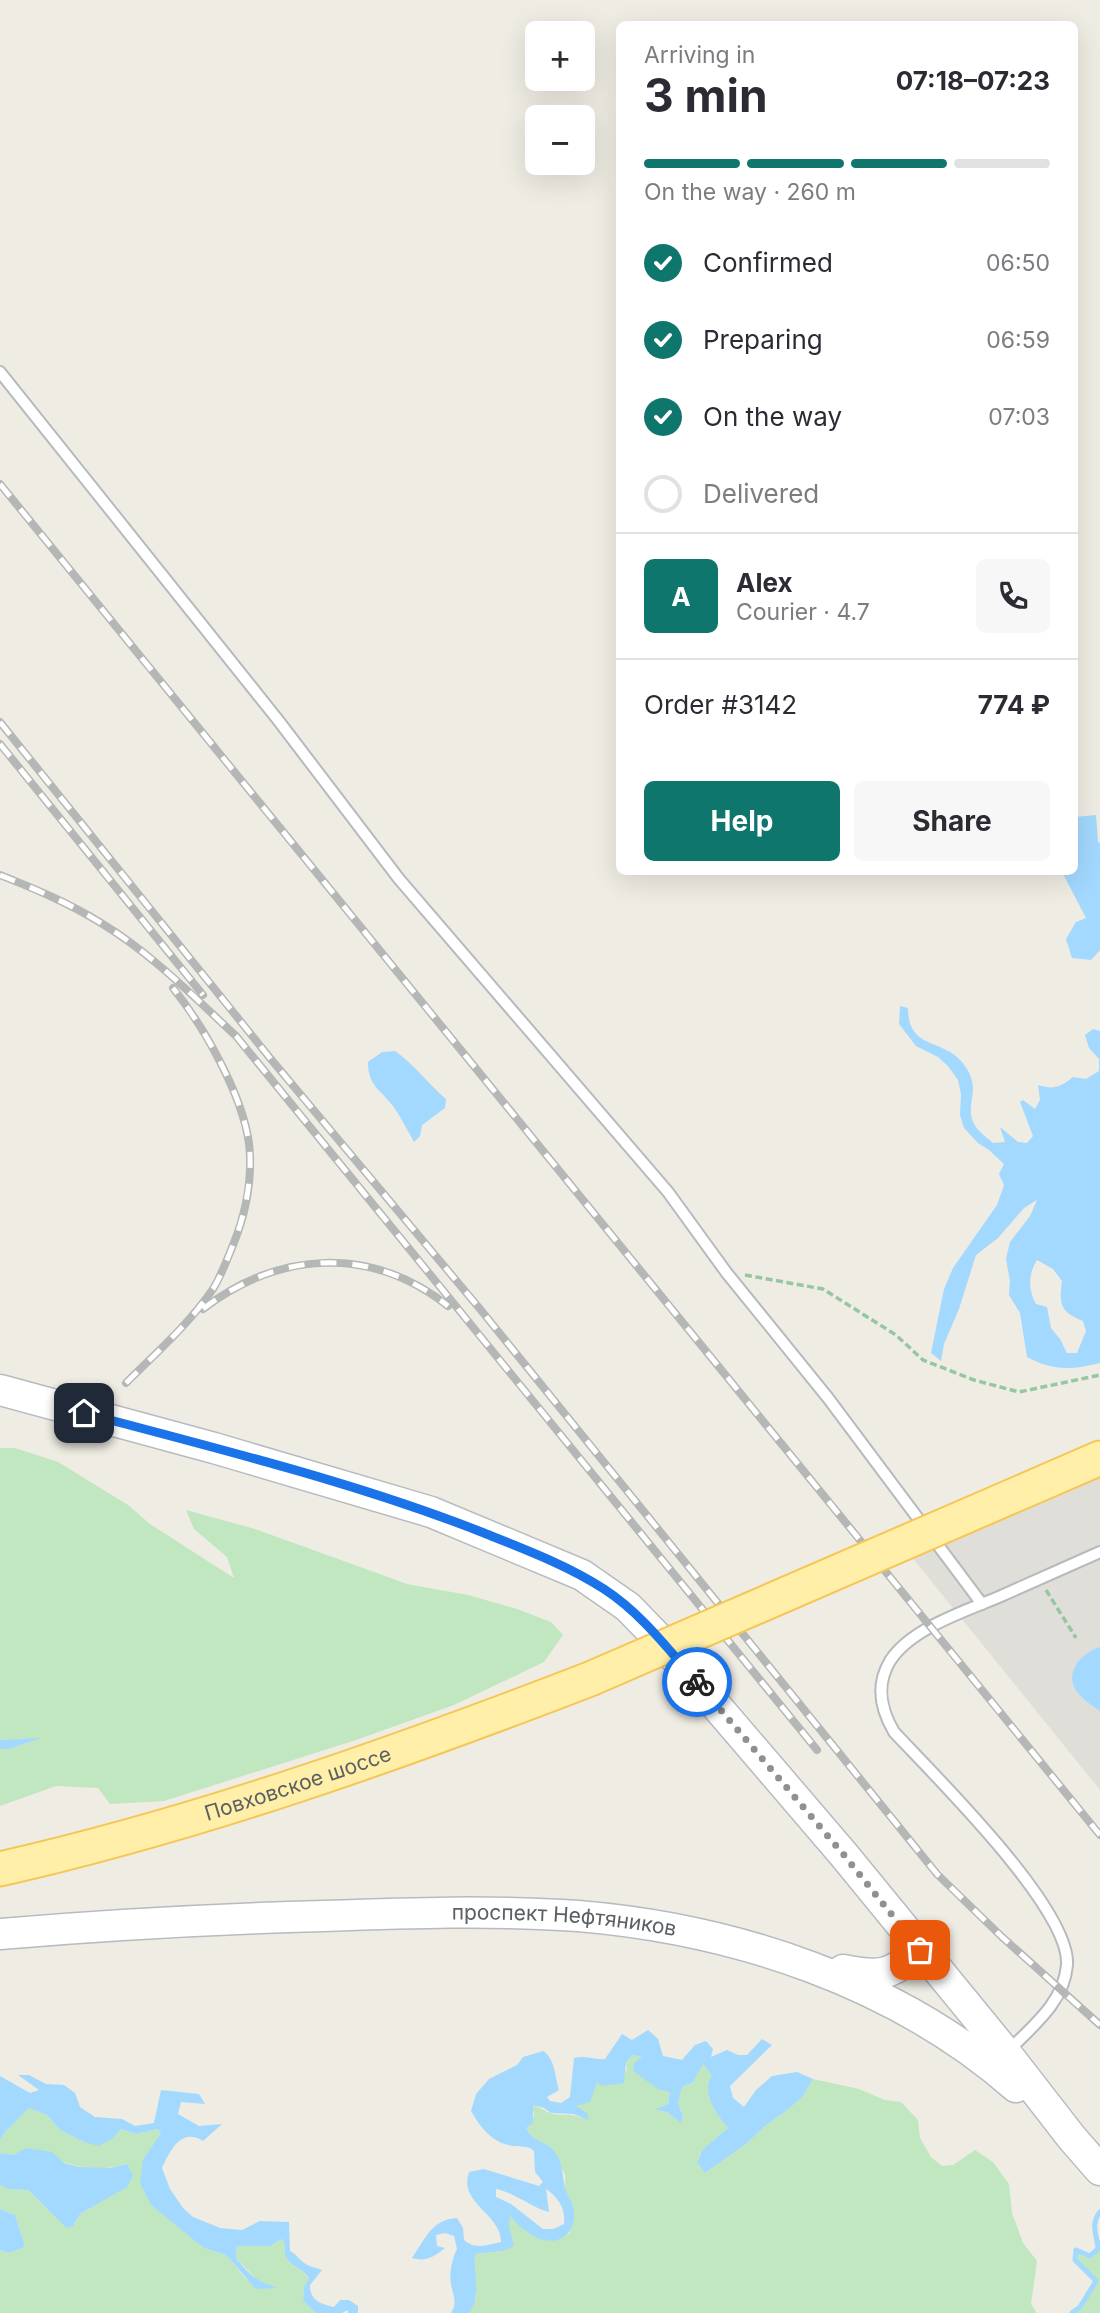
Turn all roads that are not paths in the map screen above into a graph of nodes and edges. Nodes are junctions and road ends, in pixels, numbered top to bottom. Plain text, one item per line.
1 (0, 372) edge
2 (0, 1390) edge
3 (1100, 1458) edge
4 (1100, 1552) edge
5 (982, 1604) junction
6 (0, 1869) edge
7 (0, 1934) edge
8 (920, 1950) junction
9 (785, 1958) junction
10 (1006, 2053) junction
11 (1072, 2138) junction
12 (1100, 2170) edge

1 - 5 lane
2 - 8 main road, проспект Нефтяников
3 - 6 main road, Повховское шоссе, bridge
4 - 5 lane
5 - 10 lane
7 - 9 main road, проспект Нефтяников
8 - 9 main road
8 - 10 main road, проспект Нефтяников
9 - 11 main road, проспект Нефтяников
10 - 11 main road, проспект Нефтяников
11 - 12 main road, проспект Нефтяников

